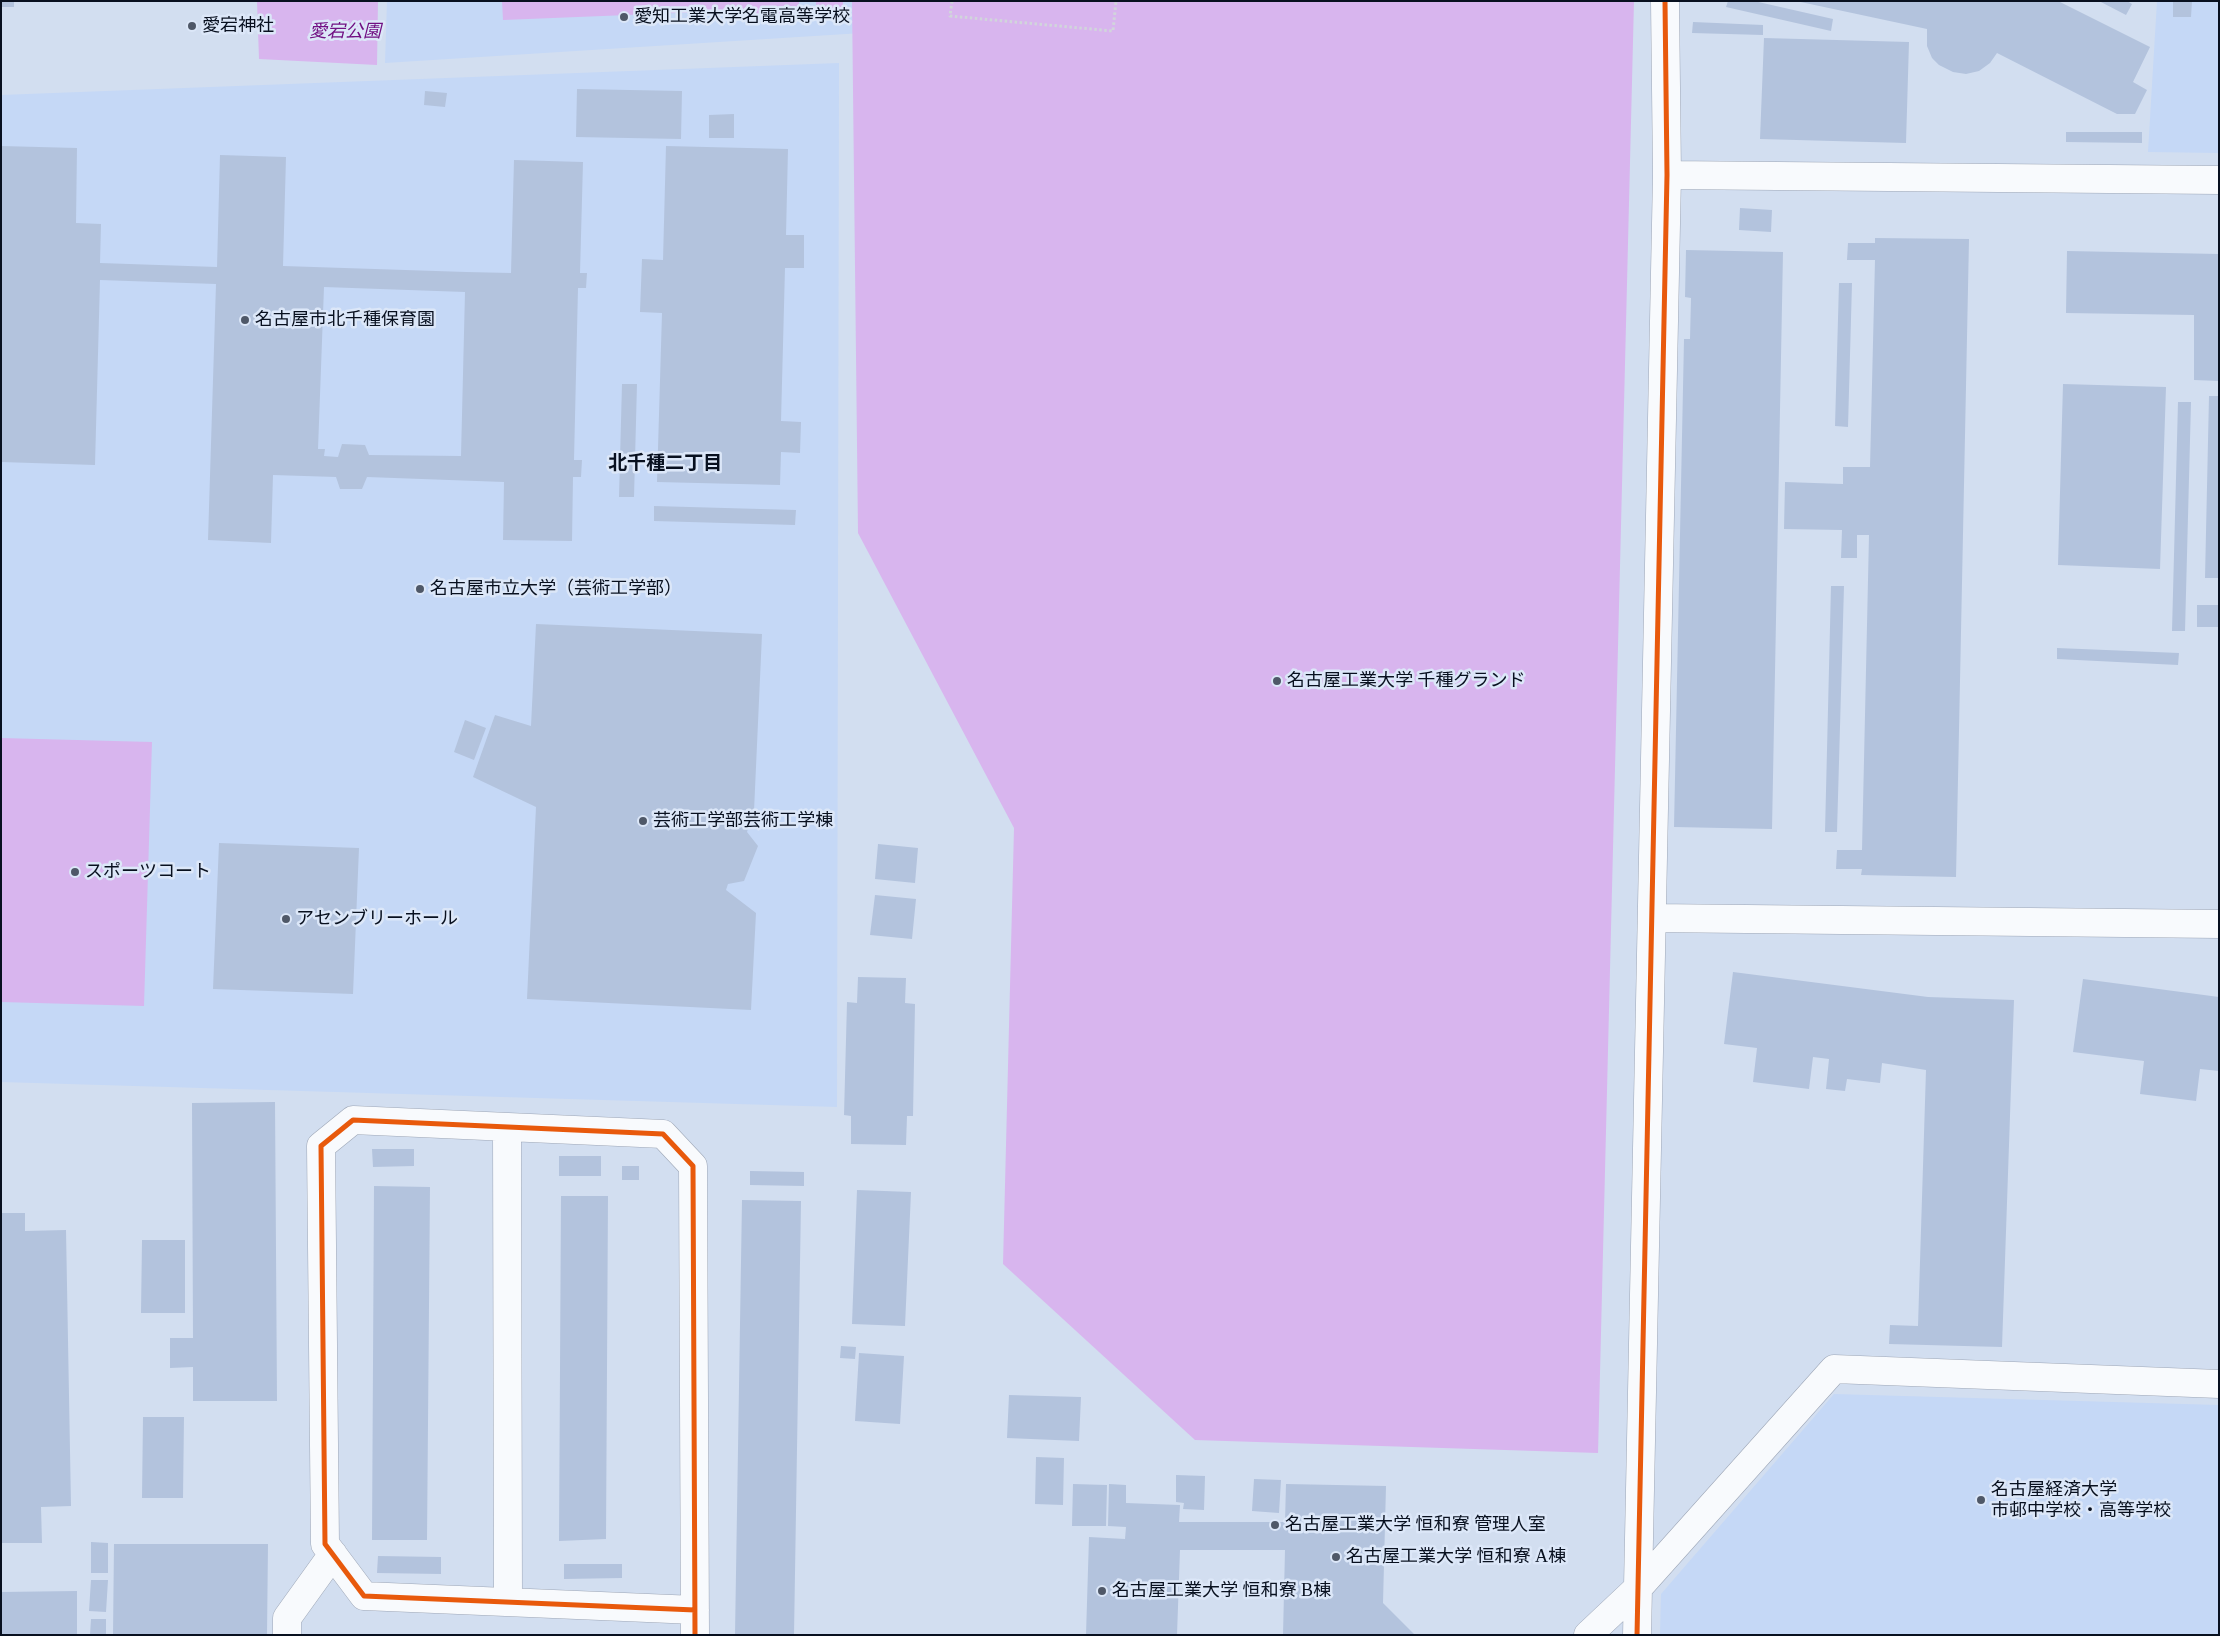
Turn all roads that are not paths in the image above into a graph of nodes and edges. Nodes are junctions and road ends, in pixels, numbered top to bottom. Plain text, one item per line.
1 (1665, 1) edge
2 (1667, 175) junction
3 (2219, 180) edge
4 (1652, 918) junction
5 (2219, 924) edge
6 (507, 1127) junction
7 (2219, 1384) edge
8 (333, 1554) junction
9 (1639, 1587) junction
10 (508, 1602) junction
11 (695, 1622) edge
12 (287, 1635) edge
13 (1588, 1635) edge
14 (1637, 1635) edge

1 - 2 street
2 - 3 street
2 - 4 street
4 - 5 street
4 - 9 street
6 - 8 street
6 - 10 street
6 - 11 street
7 - 9 street
8 - 10 street
8 - 12 street
9 - 13 street
9 - 14 street
10 - 11 street

